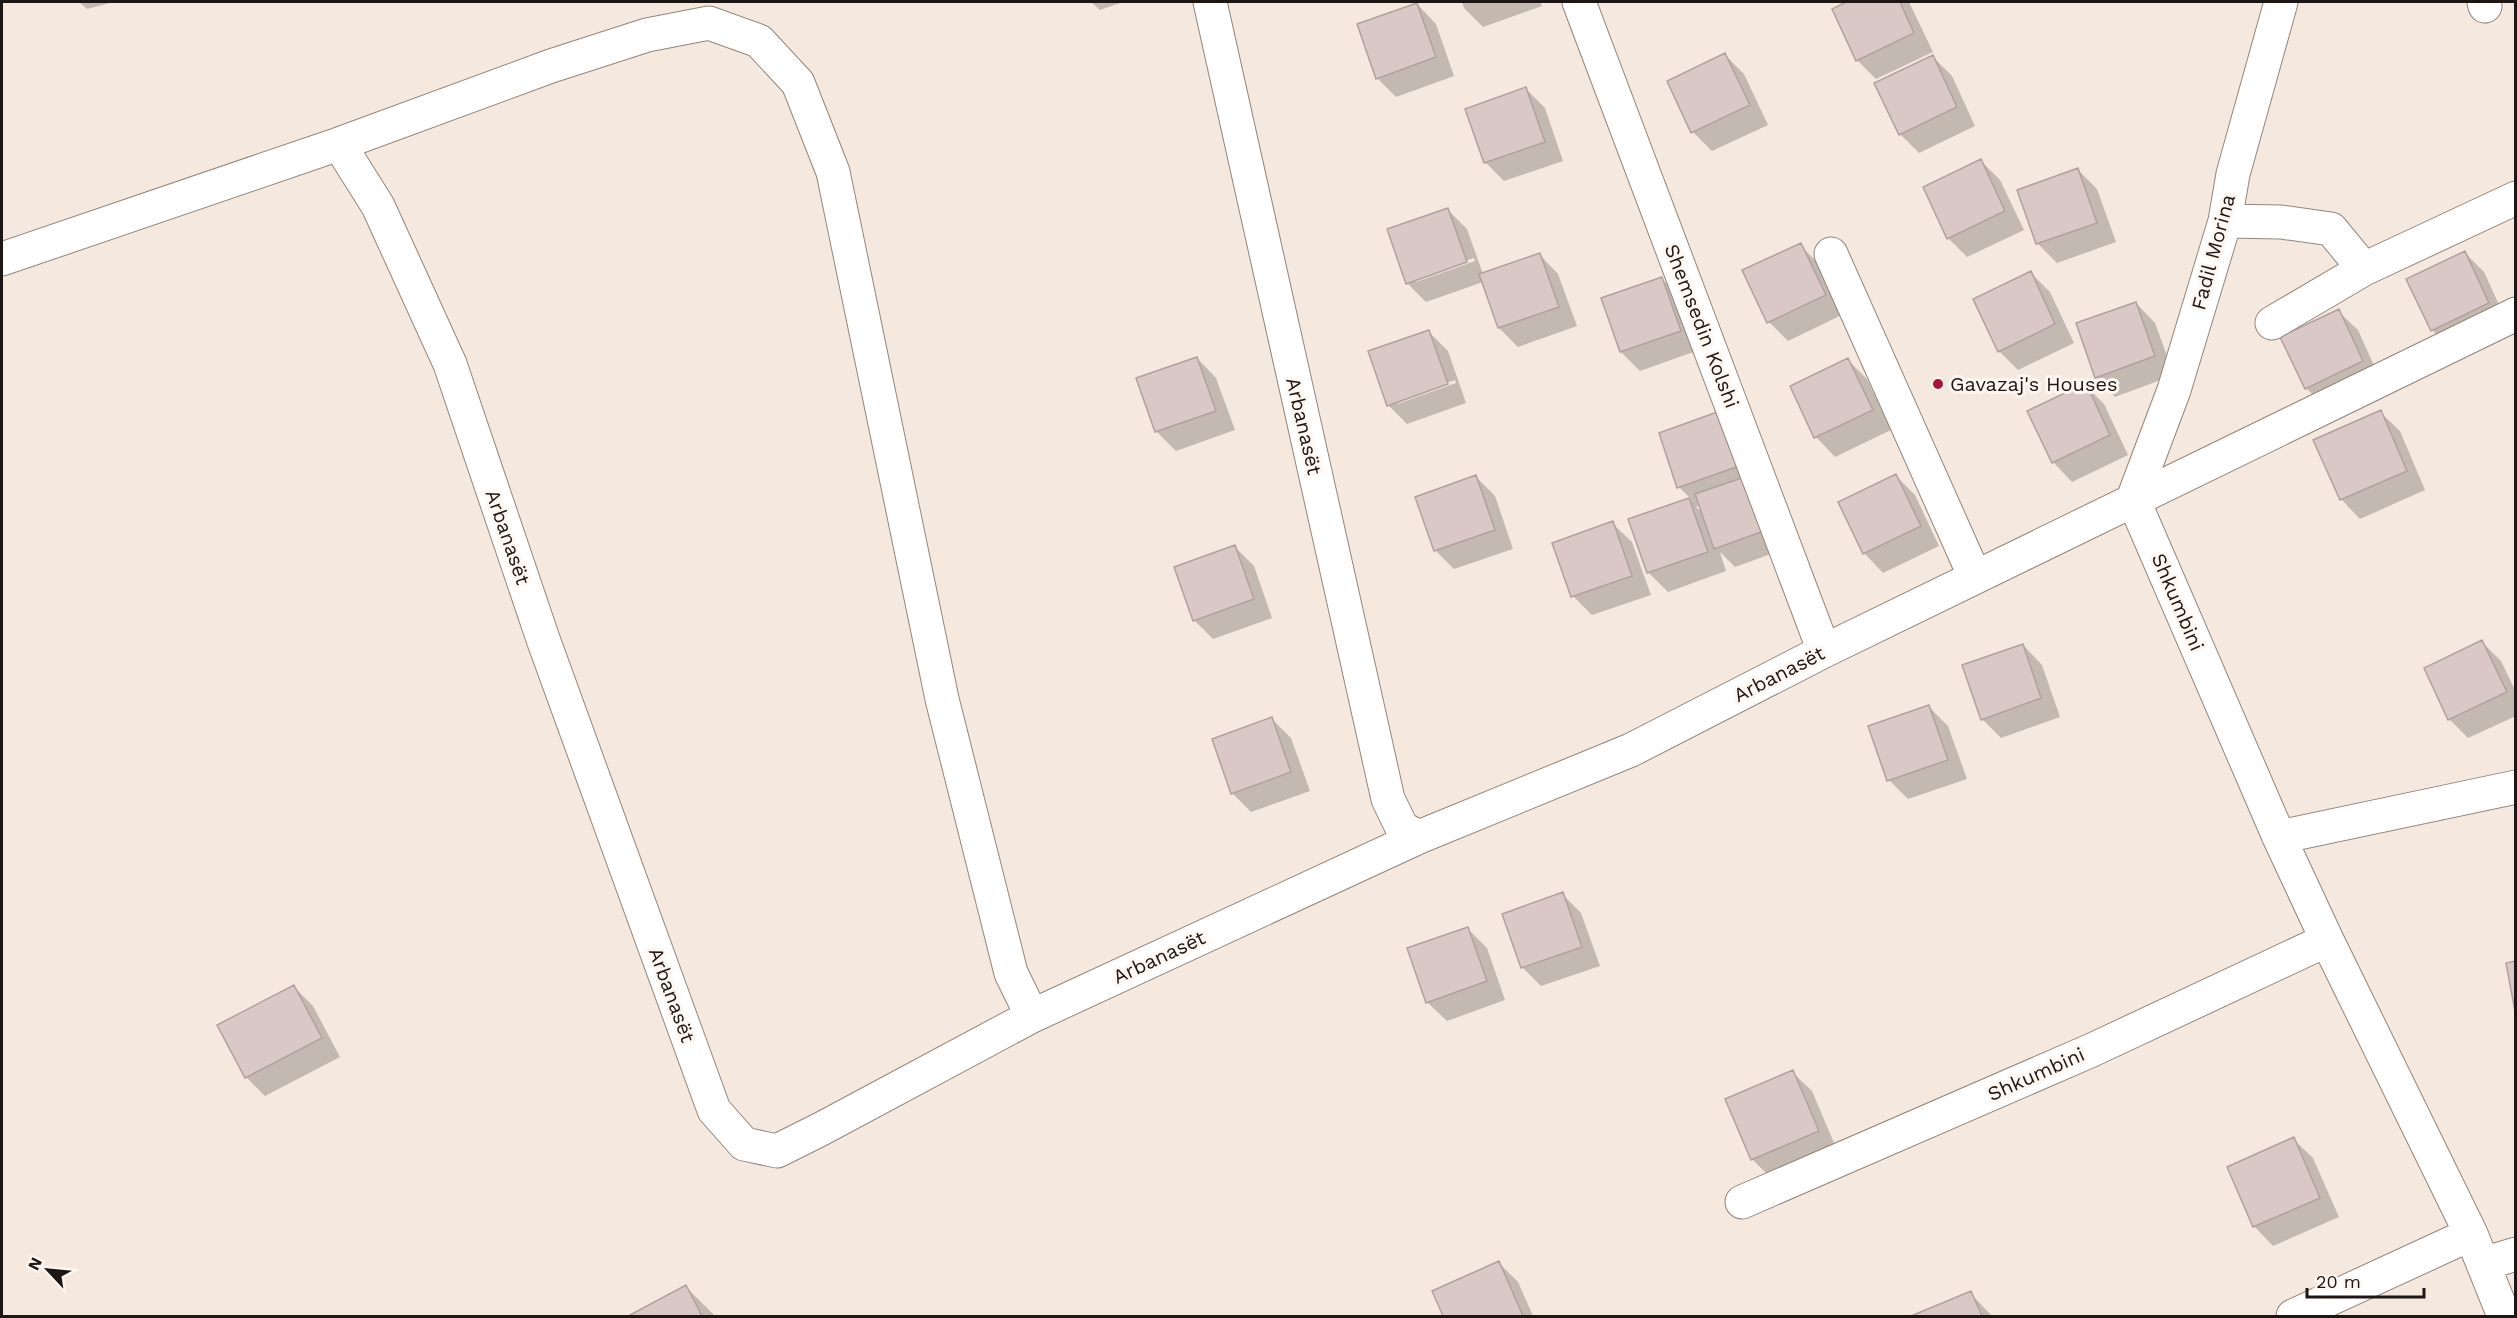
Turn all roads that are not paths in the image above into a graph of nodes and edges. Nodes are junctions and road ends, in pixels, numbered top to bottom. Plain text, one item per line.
1 (1210, 2) edge
2 (1579, 2) edge
3 (2281, 2) edge
4 (339, 144) junction
5 (2516, 198) edge
6 (2225, 221) junction
7 (1831, 254) dead end
8 (2, 258) edge
9 (2364, 269) junction
10 (2516, 314) edge
11 (2272, 323) dead end
12 (2133, 499) junction
13 (1974, 577) junction
14 (1824, 651) junction
15 (2516, 788) edge
16 (1419, 837) junction
17 (2280, 837) junction
18 (2327, 940) junction
19 (1032, 1016) junction
20 (1742, 1202) dead end
21 (2477, 1249) junction
22 (2516, 1254) edge
23 (2293, 1317) edge
24 (2504, 1317) edge

1 - 16 street, Arbanasët
2 - 14 street, Shemsedin Kolshi
3 - 6 street, Fadil Morina
4 - 8 street
4 - 19 street, Arbanasët
4 - 19 street
5 - 9 street
6 - 9 street
6 - 12 street, Fadil Morina
7 - 13 street
9 - 11 street
10 - 12 street, Arbanasët
12 - 13 street, Arbanasët
12 - 17 street, Shkumbini
13 - 14 street, Arbanasët
14 - 16 street, Arbanasët
15 - 17 street
16 - 19 street, Arbanasët
17 - 18 street, Shkumbini
18 - 20 street, Shkumbini
18 - 21 street, Shkumbini
21 - 22 street
21 - 23 street
21 - 24 street, Shkumbini

